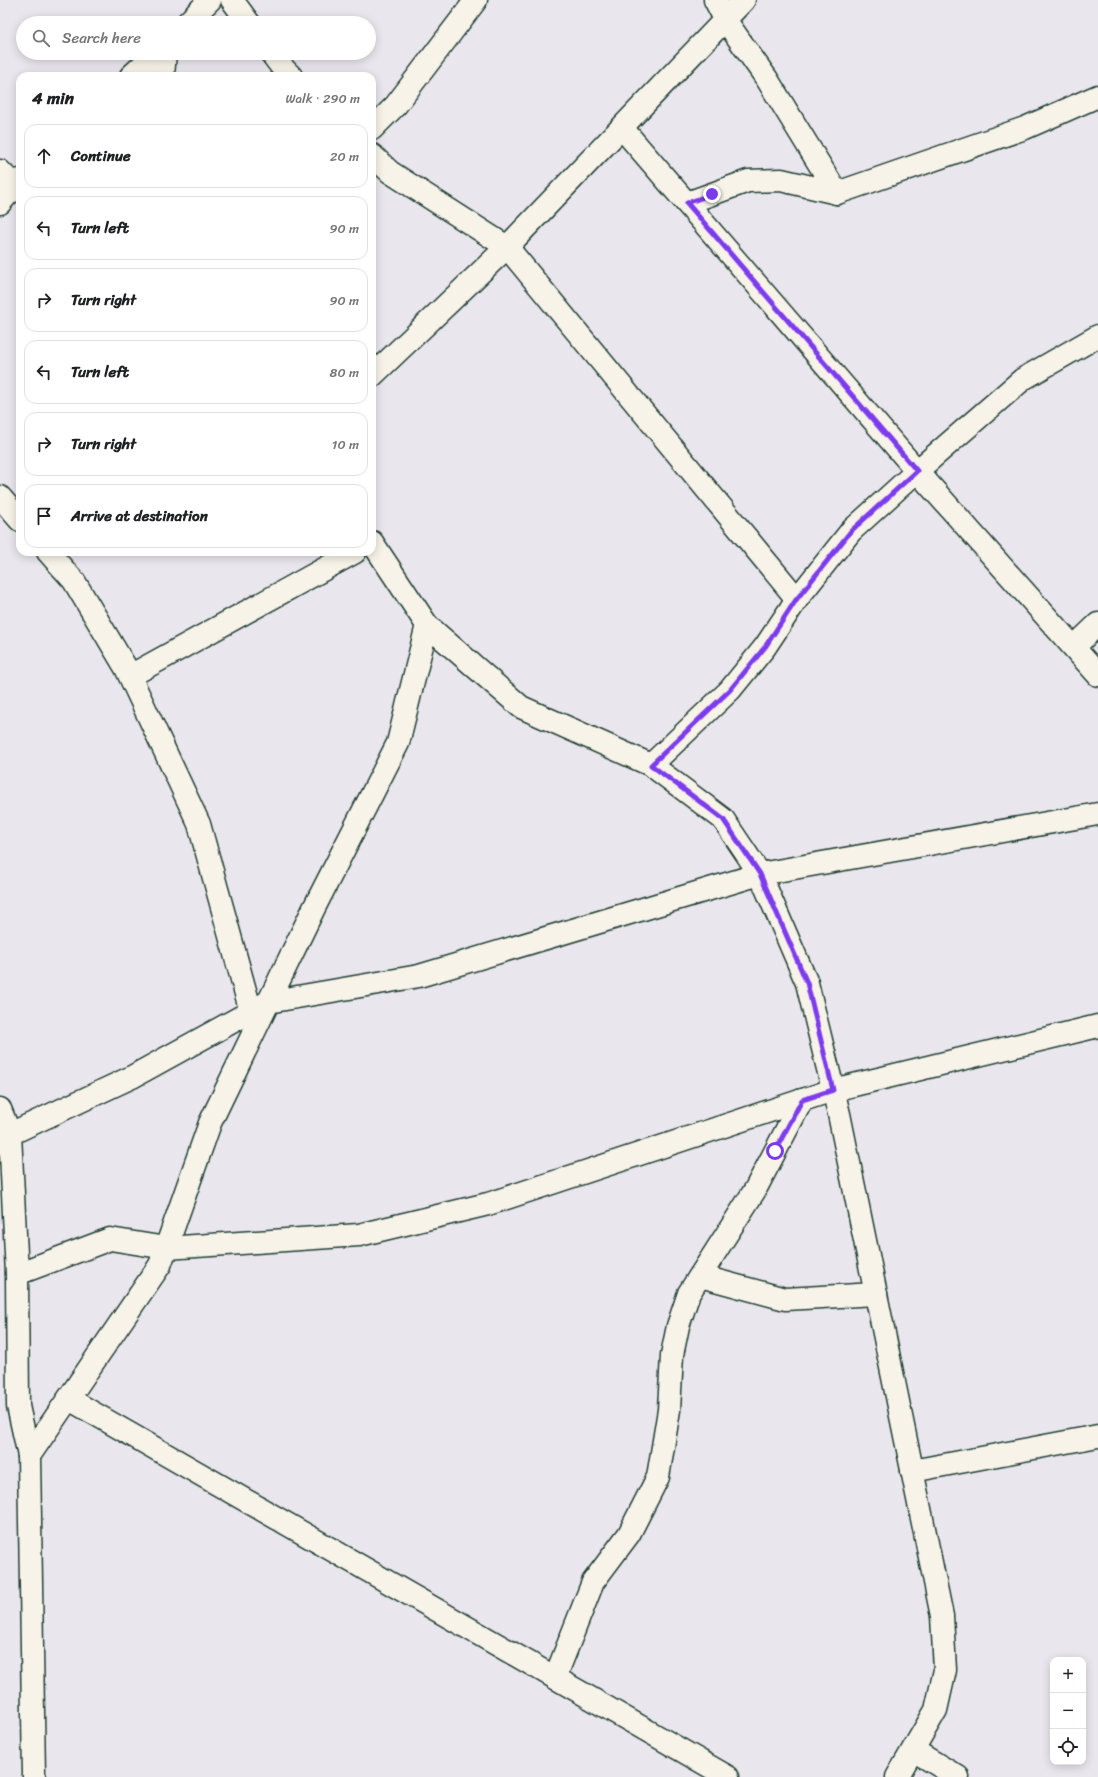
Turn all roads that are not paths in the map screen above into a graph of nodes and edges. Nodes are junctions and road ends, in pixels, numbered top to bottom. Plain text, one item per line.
1 (210, 0) edge
2 (232, 0) edge
3 (476, 0) edge
4 (715, 0) edge
5 (744, 0) edge
6 (194, 16) edge
7 (244, 16) edge
8 (726, 20) junction
9 (148, 60) edge
10 (164, 60) edge
11 (277, 60) edge
12 (135, 72) edge
13 (163, 72) edge
14 (288, 72) edge
15 (1098, 96) edge
16 (376, 125) edge
17 (622, 128) junction
18 (376, 159) edge
19 (14, 182) edge
20 (837, 193) junction
21 (0, 203) edge
22 (687, 203) junction
23 (508, 247) junction
24 (1098, 336) edge
25 (376, 372) edge
26 (917, 471) junction
27 (0, 497) edge
28 (16, 515) edge
29 (52, 556) edge
30 (348, 556) edge
31 (376, 556) edge
32 (796, 600) junction
33 (1098, 624) edge
34 (427, 625) junction
35 (1074, 647) junction
36 (1098, 675) edge
37 (130, 676) junction
38 (651, 765) junction
39 (1098, 814) edge
40 (760, 874) junction
41 (260, 1007) junction
42 (1098, 1026) edge
43 (833, 1090) junction
44 (802, 1100) junction
45 (0, 1109) edge
46 (10, 1134) junction
47 (6, 1166) edge
48 (166, 1248) junction
49 (17, 1274) junction
50 (700, 1276) junction
51 (876, 1294) junction
52 (69, 1399) junction
53 (9, 1407) edge
54 (1098, 1436) edge
55 (29, 1456) junction
56 (912, 1471) junction
57 (555, 1678) junction
58 (912, 1750) junction
59 (34, 1777) edge
60 (728, 1777) edge
61 (897, 1777) edge
62 (958, 1777) edge

1 - 6 street
2 - 7 street
3 - 16 street
4 - 8 street
5 - 8 street
8 - 17 street
8 - 20 street
9 - 12 street
10 - 13 street
11 - 14 street
15 - 20 street
17 - 22 street
17 - 23 street
18 - 23 street
19 - 21 street
20 - 22 street
22 - 26 street
23 - 25 street
23 - 32 street
24 - 26 street
26 - 32 street
26 - 35 street
27 - 28 street
29 - 37 street
30 - 37 street
31 - 34 street
32 - 38 street
33 - 35 street
34 - 38 street
34 - 41 street
35 - 36 street
37 - 41 street
38 - 40 street
39 - 40 street
40 - 41 street
40 - 43 street
41 - 46 street
41 - 48 street
42 - 43 street
43 - 44 street
43 - 51 street
44 - 48 street
44 - 50 street
45 - 46 street
46 - 47 street
47 - 49 street
48 - 49 street
48 - 52 street
49 - 53 street
50 - 51 street
50 - 57 street
51 - 56 street
52 - 55 street
52 - 57 street
53 - 55 street
54 - 56 street
55 - 59 street
56 - 58 street
57 - 60 street
58 - 61 street
58 - 62 street

